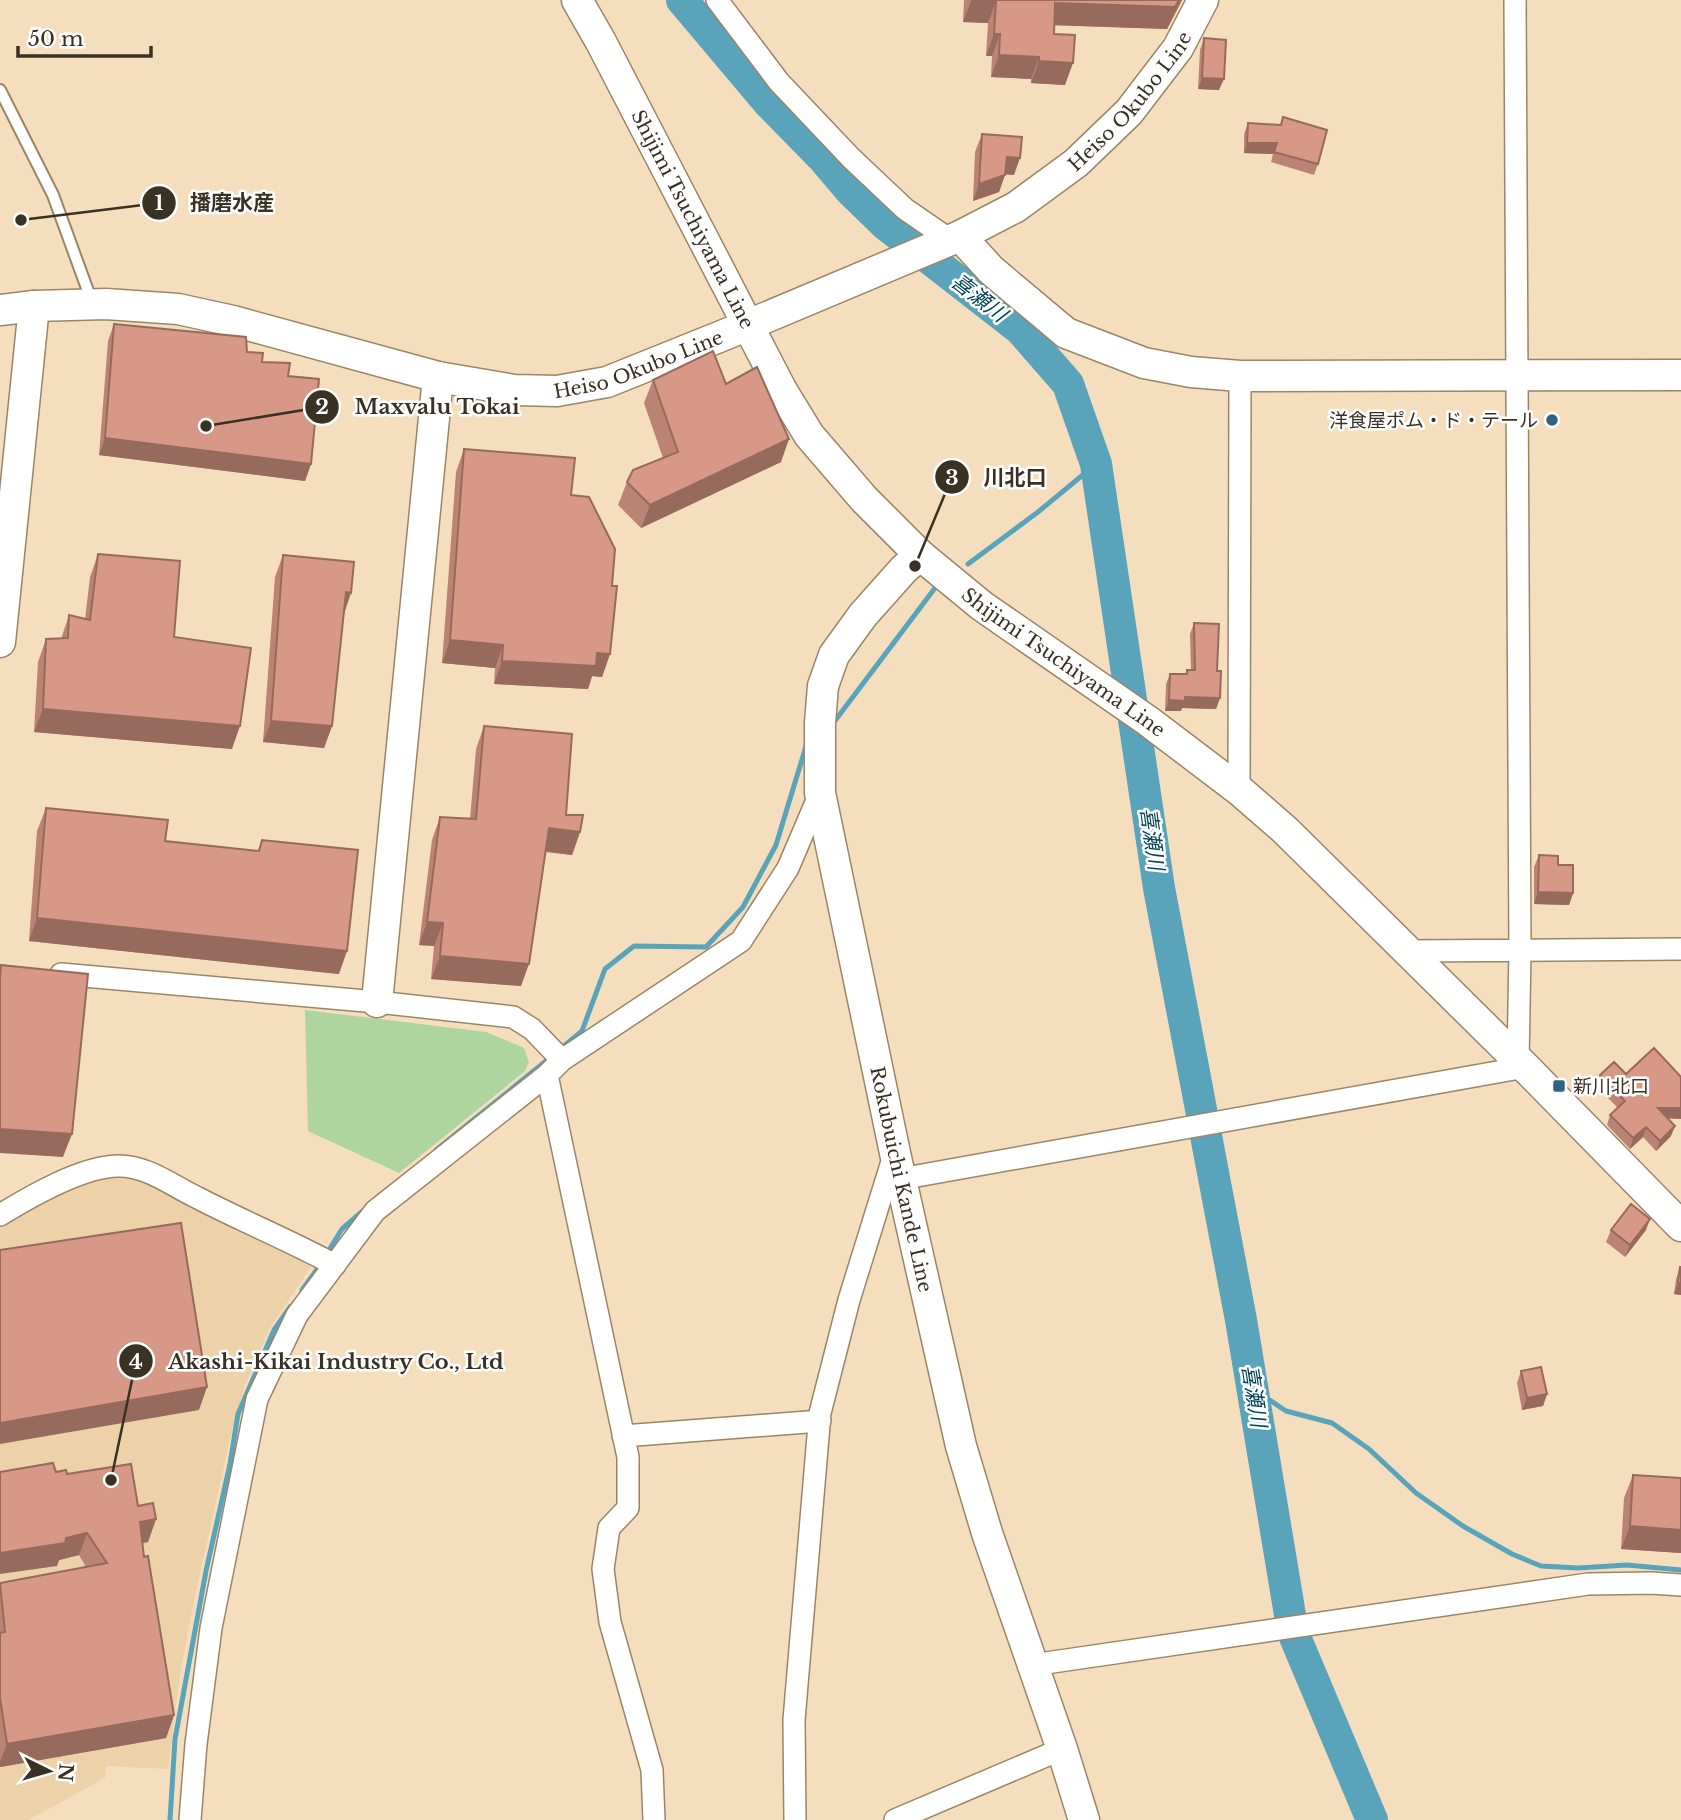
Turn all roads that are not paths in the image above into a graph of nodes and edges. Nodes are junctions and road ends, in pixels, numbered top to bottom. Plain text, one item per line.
1 (577, 0) edge
2 (717, 0) edge
3 (1203, 0) edge
4 (1515, 0) edge
5 (0, 90) edge
6 (952, 239) junction
7 (93, 304) junction
8 (34, 306) junction
9 (0, 310) edge
10 (748, 324) junction
11 (1681, 375) edge
12 (1240, 376) junction
13 (1518, 376) junction
14 (438, 377) junction
15 (920, 555) junction
16 (0, 642) edge
17 (1239, 790) junction
18 (820, 793) junction
19 (1681, 949) edge
20 (1406, 951) junction
21 (1520, 951) junction
22 (40, 973) edge
23 (377, 1002) junction
24 (562, 1060) junction
25 (1522, 1064) junction
26 (547, 1075) junction
27 (897, 1166) junction
28 (0, 1215) edge
29 (1681, 1226) edge
30 (335, 1265) junction
31 (820, 1421) junction
32 (624, 1436) junction
33 (1681, 1585) edge
34 (1032, 1665) junction
35 (1062, 1749) junction
36 (190, 1820) edge
37 (654, 1820) edge
38 (795, 1820) edge
39 (895, 1820) edge
40 (1084, 1820) edge

1 - 10 main road, Shijimi Tsuchiyama Line
2 - 6 street
3 - 6 main road, Heiso Okubo Line
4 - 13 street
5 - 7 lane
6 - 10 main road, Heiso Okubo Line
6 - 12 main road
7 - 8 main road, Heiso Okubo Line
7 - 14 main road, Heiso Okubo Line
8 - 9 main road, Heiso Okubo Line
8 - 16 main road
10 - 14 main road, Heiso Okubo Line
10 - 15 main road, Shijimi Tsuchiyama Line
11 - 13 main road
12 - 13 main road
12 - 17 street
13 - 21 street
14 - 23 main road
15 - 17 main road, Shijimi Tsuchiyama Line
15 - 18 main road, Rokubuichi Kande Line
17 - 20 main road, Shijimi Tsuchiyama Line
18 - 24 street
18 - 27 main road, Rokubuichi Kande Line
19 - 21 street
20 - 21 street
20 - 25 main road, Shijimi Tsuchiyama Line
21 - 25 street
22 - 23 street
23 - 24 street
24 - 26 street
25 - 27 street
25 - 29 main road, Shijimi Tsuchiyama Line
26 - 30 street
26 - 32 street
27 - 31 street
27 - 34 main road, Rokubuichi Kande Line
28 - 30 street
30 - 36 street
31 - 32 street
31 - 38 street
32 - 37 street
33 - 34 street
34 - 35 main road, Rokubuichi Kande Line
35 - 39 street
35 - 40 main road, Rokubuichi Kande Line

